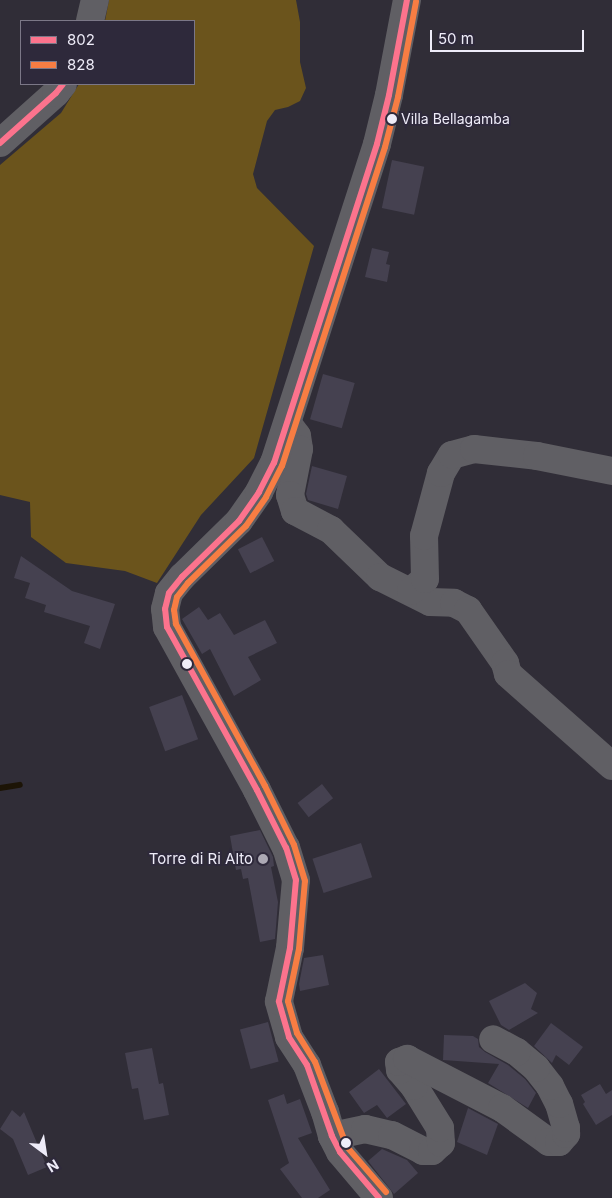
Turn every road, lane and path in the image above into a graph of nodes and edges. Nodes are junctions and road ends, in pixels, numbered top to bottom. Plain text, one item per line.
1 (96, 0) edge
2 (407, 0) edge
3 (90, 20) edge
4 (62, 85) edge
5 (0, 143) edge
6 (288, 424) junction
7 (612, 471) edge
8 (411, 591) junction
9 (612, 766) edge
10 (493, 1040) dead end
11 (332, 1136) junction
12 (375, 1196) edge

1 - 3 street
2 - 6 street
4 - 5 street
6 - 8 street
6 - 11 street
7 - 8 street
8 - 9 street
10 - 11 street
11 - 12 street

